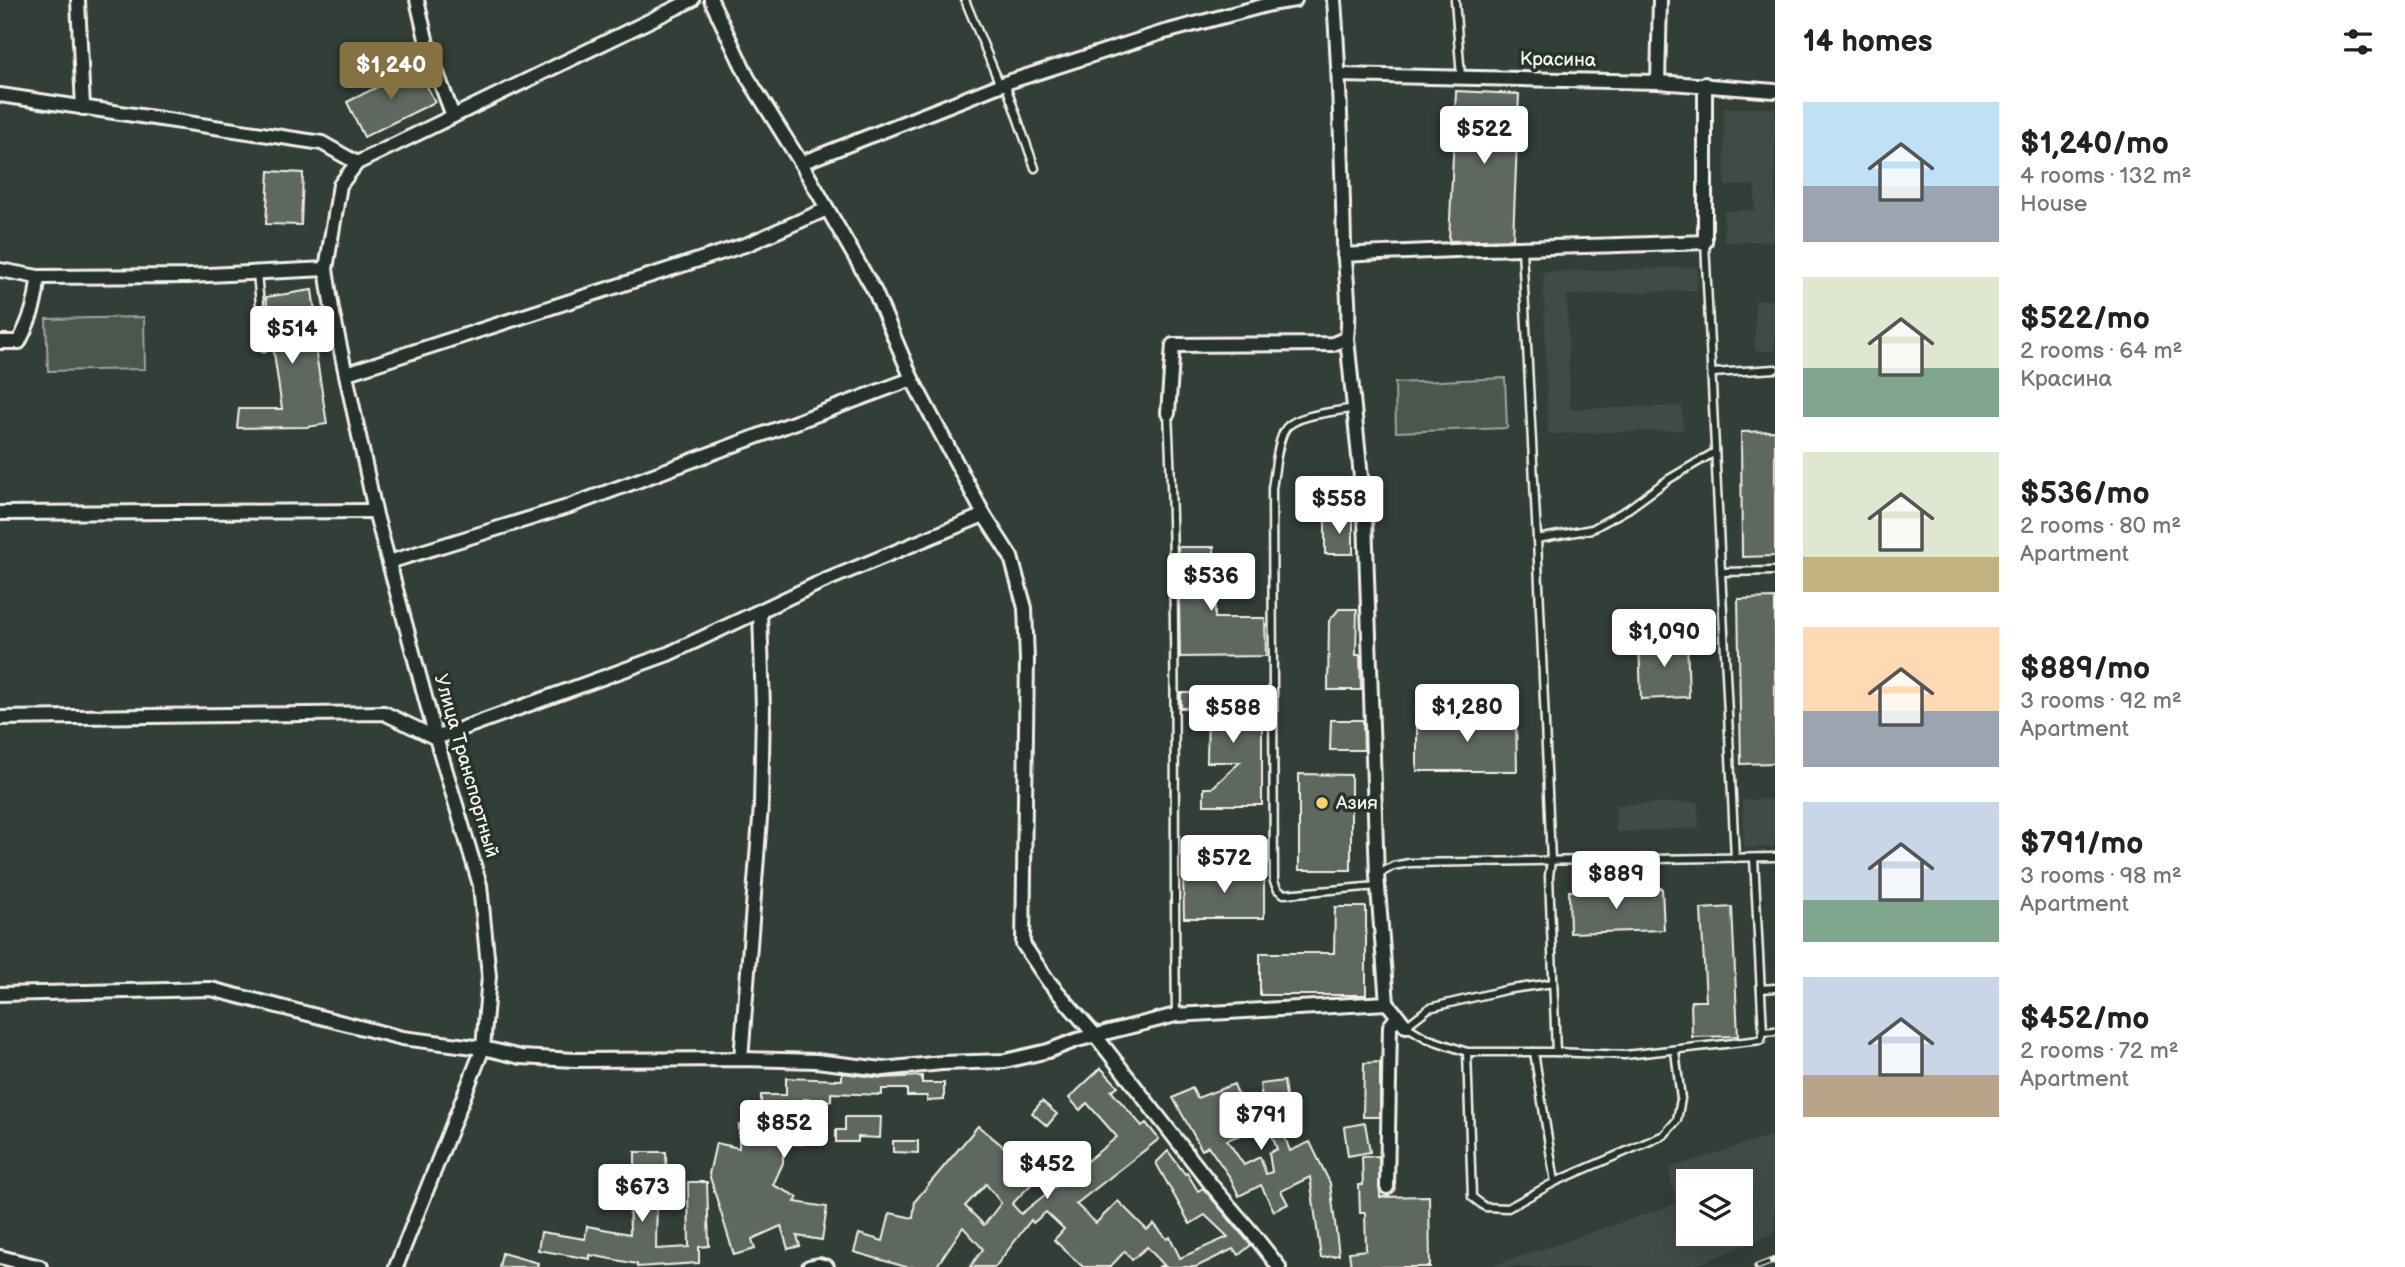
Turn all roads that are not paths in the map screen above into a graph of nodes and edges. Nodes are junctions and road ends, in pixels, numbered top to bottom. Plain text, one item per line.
1 (78, 0) edge
2 (416, 0) edge
3 (692, 0) edge
4 (711, 0) edge
5 (965, 0) edge
6 (1296, 0) edge
7 (1334, 0) edge
8 (1455, 0) edge
9 (1660, 0) edge
10 (1339, 75) junction
11 (1461, 77) junction
12 (1658, 82) junction
13 (1002, 84) junction
14 (1705, 84) junction
15 (1775, 90) edge
16 (0, 95) edge
17 (83, 108) junction
18 (453, 116) junction
19 (357, 163) junction
20 (801, 163) junction
21 (1035, 168) dead end
22 (827, 209) junction
23 (1705, 242) junction
24 (1521, 249) junction
25 (1344, 255) junction
26 (326, 269) junction
27 (0, 271) edge
28 (257, 273) junction
29 (38, 277) junction
30 (1347, 338) junction
31 (0, 342) edge
32 (264, 348) dead end
33 (1775, 369) edge
34 (347, 373) junction
35 (1712, 373) junction
36 (912, 379) junction
37 (1356, 408) junction
38 (1168, 413) joint
39 (1715, 452) junction
40 (375, 510) junction
41 (0, 513) edge
42 (984, 515) junction
43 (1537, 539) junction
44 (390, 562) junction
45 (1775, 571) edge
46 (1721, 572) junction
47 (760, 612) junction
48 (0, 718) edge
49 (436, 738) junction
50 (1775, 857) edge
51 (1735, 858) junction
52 (1754, 858) junction
53 (1551, 861) junction
54 (1377, 881) junction
55 (1553, 983) junction
56 (1775, 988) edge
57 (1761, 989) junction
58 (0, 994) edge
59 (1387, 1003) junction
60 (1176, 1014) junction
61 (1402, 1021) junction
62 (1775, 1031) edge
63 (1763, 1032) junction
64 (1095, 1035) junction
65 (483, 1048) junction
66 (1675, 1051) junction
67 (1467, 1052) junction
68 (1534, 1052) junction
69 (1556, 1052) junction
70 (741, 1059) junction
71 (1555, 1182) junction
72 (1387, 1187) dead end
73 (0, 1257) edge
74 (40, 1267) edge
75 (396, 1267) edge
76 (809, 1267) edge
77 (827, 1267) edge
78 (1279, 1267) edge

1 - 17 street
2 - 18 street
3 - 18 street
4 - 20 street
5 - 13 lane
6 - 13 street
7 - 10 street
8 - 11 lane
9 - 12 street
10 - 11 street, Красина
10 - 25 street
11 - 12 street, Красина
12 - 14 street, Красина
13 - 20 street
13 - 21 lane
14 - 15 street, Красина
14 - 23 street
16 - 17 street
17 - 19 street
18 - 19 street
19 - 26 street, Улица Транспортный
20 - 22 street
22 - 34 street
22 - 36 street
23 - 24 street
23 - 35 lane
24 - 25 street
24 - 43 lane
25 - 30 street
26 - 28 street
26 - 34 street, Улица Транспортный
27 - 29 street
28 - 29 street
28 - 32 lane
29 - 31 street
30 - 37 street
30 - 38 street
33 - 35 lane
34 - 40 street, Улица Транспортный
35 - 39 lane
36 - 42 street
36 - 44 street
37 - 54 street
37 - 54 lane
38 - 60 lane
39 - 43 lane
39 - 46 lane
40 - 41 street
40 - 44 street, Улица Транспортный
42 - 47 street
42 - 64 street
43 - 53 lane
44 - 49 street, Улица Транспортный
45 - 46 lane
46 - 51 lane
47 - 49 street
47 - 70 street
48 - 49 street
49 - 65 street, Улица Транспортный
50 - 52 lane
51 - 52 lane
51 - 53 lane
52 - 57 lane
53 - 54 lane
53 - 55 lane
54 - 59 street
55 - 61 lane
55 - 69 lane
56 - 57 lane
57 - 63 lane
58 - 65 street
59 - 60 street
59 - 61 street
60 - 64 street
61 - 67 lane
61 - 72 street
62 - 63 lane
63 - 66 lane
64 - 70 street
64 - 78 street
65 - 70 street
65 - 75 street, Улица Транспортный
66 - 69 lane
66 - 71 lane
67 - 68 lane
67 - 71 lane
68 - 69 lane
68 - 71 lane
73 - 74 street
76 - 77 street

